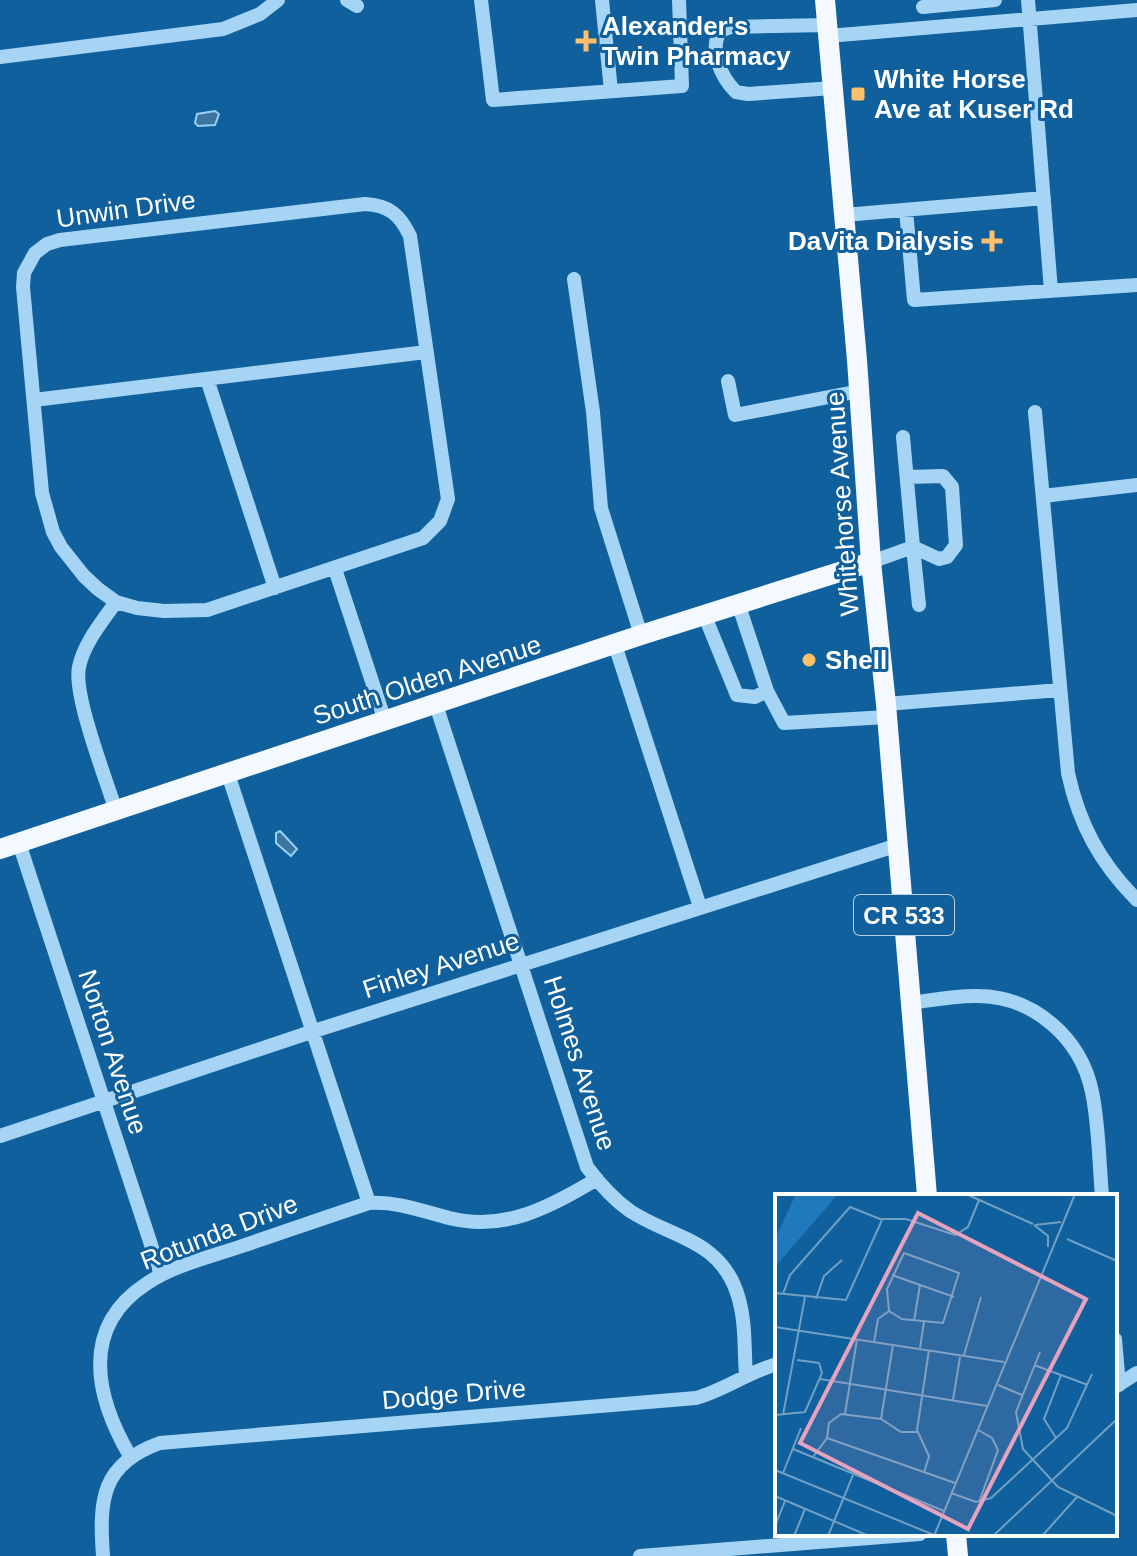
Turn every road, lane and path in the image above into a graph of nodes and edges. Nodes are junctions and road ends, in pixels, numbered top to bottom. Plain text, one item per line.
1 (278, 0) edge
2 (481, 0) edge
3 (602, 0) edge
4 (679, 0) edge
5 (825, 0) edge
6 (995, 0) edge
7 (1028, 0) edge
8 (923, 3) edge
9 (1137, 10) edge
10 (1030, 18) junction
11 (914, 29) junction
12 (828, 30) junction
13 (0, 57) edge
14 (833, 88) junction
15 (611, 91) junction
16 (1044, 198) junction
17 (906, 210) junction
18 (844, 215) junction
19 (574, 279) dead end
20 (1137, 285) edge
21 (1051, 291) junction
22 (426, 352) junction
23 (207, 379) junction
24 (728, 381) dead end
25 (860, 391) junction
26 (34, 400) junction
27 (1035, 412) dead end
28 (903, 437) dead end
29 (907, 477) junction
30 (1137, 485) edge
31 (1043, 496) junction
32 (913, 547) junction
33 (871, 562) junction
34 (335, 569) junction
35 (275, 588) junction
36 (116, 602) junction
37 (738, 603) junction
38 (919, 605) dead end
39 (704, 614) junction
40 (641, 635) junction
41 (615, 645) junction
42 (1060, 690) junction
43 (767, 691) junction
44 (436, 705) junction
45 (886, 710) junction
46 (385, 721) junction
47 (228, 774) junction
48 (116, 811) junction
49 (898, 845) junction
50 (10, 846) edge
51 (1137, 900) edge
52 (700, 907) junction
53 (523, 964) junction
54 (911, 1003) junction
55 (311, 1032) junction
56 (104, 1101) junction
57 (0, 1136) edge
58 (597, 1179) junction
59 (927, 1194) edge
60 (1102, 1194) edge
61 (369, 1203) junction
62 (161, 1275) junction
63 (775, 1365) edge
64 (1137, 1373) edge
65 (746, 1376) junction
66 (1117, 1386) edge
67 (130, 1456) junction
68 (895, 1536) edge
69 (956, 1536) edge
70 (103, 1556) edge
71 (640, 1556) edge
72 (958, 1556) edge

1 - 13 street
2 - 15 street
3 - 15 street
4 - 15 street
5 - 12 main road, Whitehorse Avenue / CR 533
6 - 8 street
7 - 10 street
8 - 11 street
9 - 10 street
10 - 11 street
10 - 16 street
11 - 12 street
12 - 14 main road, Whitehorse Avenue / CR 533
12 - 14 street
14 - 18 main road, Whitehorse Avenue / CR 533
16 - 17 street
16 - 21 street
17 - 18 street
17 - 21 street
18 - 25 main road, Whitehorse Avenue / CR 533
19 - 40 street
20 - 21 street
22 - 23 street
22 - 26 street, Unwin Drive
22 - 34 street, Unwin Drive
23 - 26 street
23 - 35 street
24 - 25 street
25 - 33 main road, Whitehorse Avenue / CR 533
26 - 36 street, Unwin Drive
27 - 31 street
28 - 29 street
29 - 32 street
29 - 32 street
30 - 31 street
31 - 42 street
32 - 33 street
32 - 38 street
33 - 37 main road, South Olden Avenue
33 - 45 main road, Whitehorse Avenue / CR 533
34 - 35 street, Unwin Drive
34 - 46 street
35 - 36 street, Unwin Drive
36 - 48 street
37 - 39 main road, South Olden Avenue
37 - 43 street
39 - 40 main road, South Olden Avenue
39 - 43 street
40 - 41 main road, South Olden Avenue
41 - 44 main road, South Olden Avenue
41 - 52 street
42 - 45 street
42 - 51 street
43 - 45 street
44 - 46 main road, South Olden Avenue
44 - 53 street, Holmes Avenue
45 - 49 main road, Whitehorse Avenue / CR 533
46 - 47 main road, South Olden Avenue
47 - 48 main road, South Olden Avenue
47 - 55 street
48 - 50 main road, South Olden Avenue
49 - 52 street, Finley Avenue
49 - 54 main road, Whitehorse Avenue / CR 533
50 - 56 street, Norton Avenue
52 - 53 street, Finley Avenue
53 - 55 street, Finley Avenue
53 - 58 street, Holmes Avenue
54 - 59 main road, Whitehorse Avenue / CR 533
54 - 60 street
55 - 56 street, Finley Avenue
55 - 61 street
56 - 57 street, Finley Avenue
56 - 62 street, Norton Avenue
58 - 61 street, Rotunda Drive
58 - 65 street, Holmes Avenue
61 - 62 street, Rotunda Drive
62 - 67 street, Rotunda Drive
63 - 65 street, Dodge Drive
64 - 66 street
65 - 67 street, Dodge Drive
67 - 70 street
68 - 71 street
69 - 72 main road

